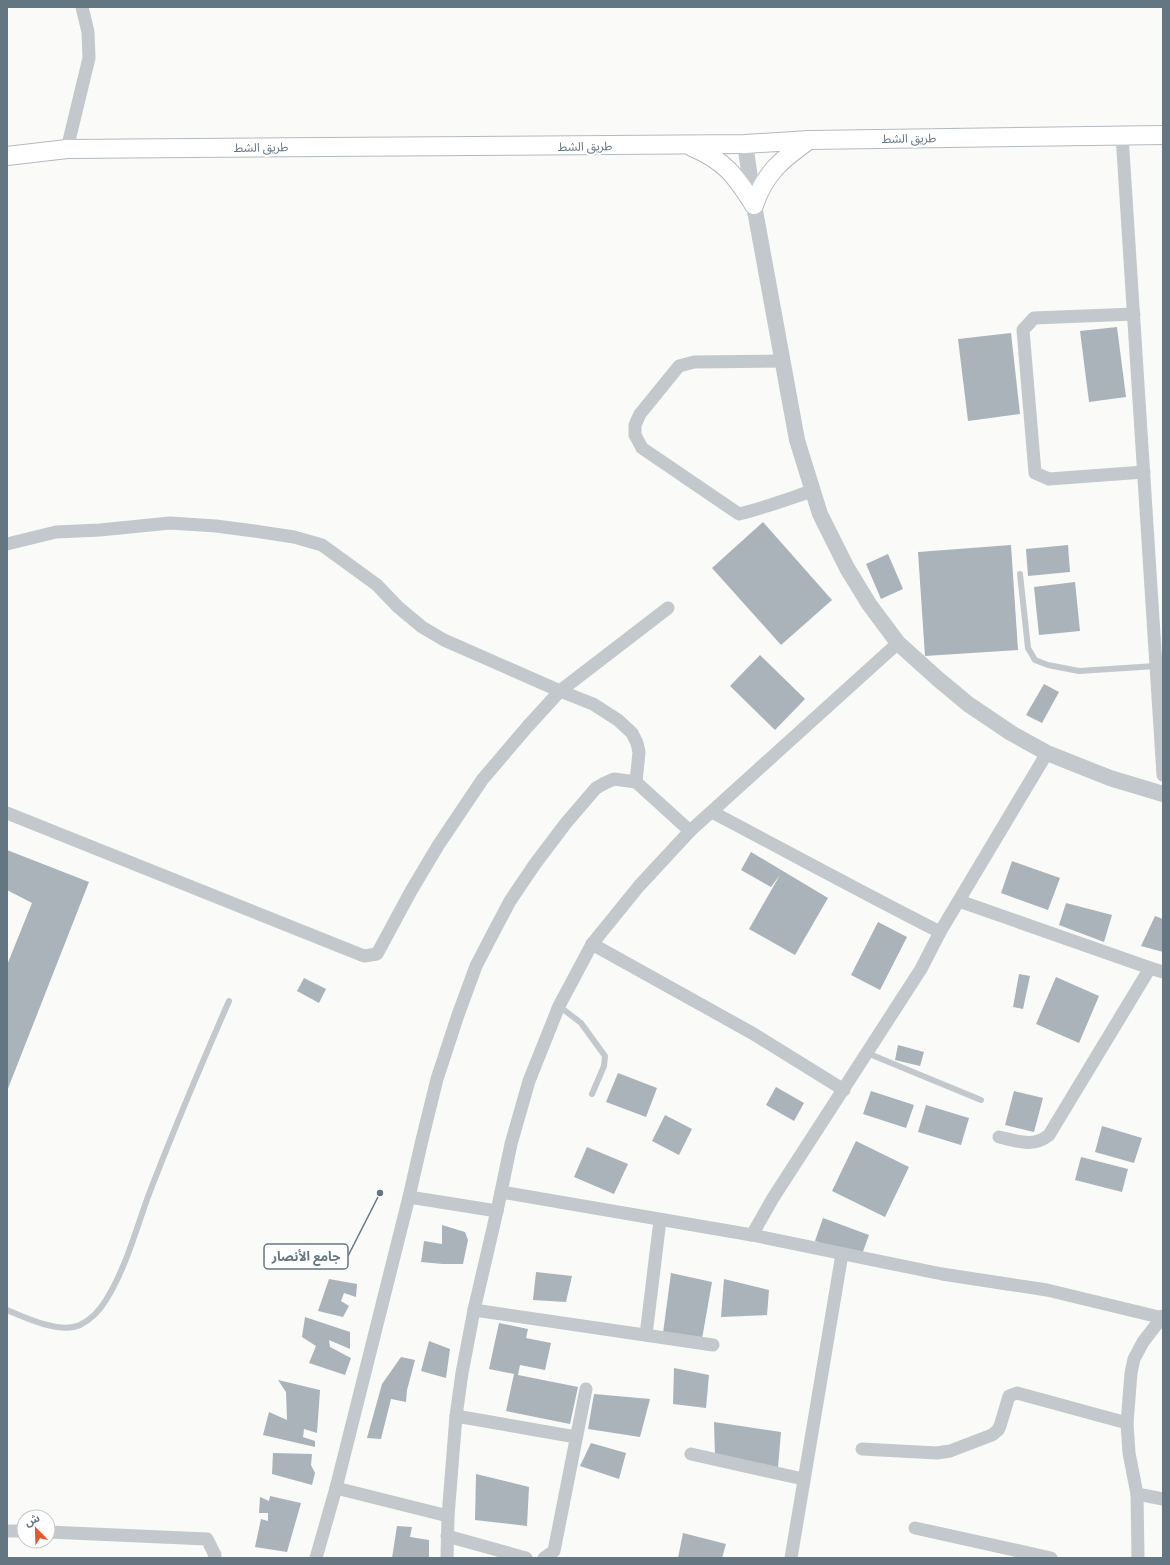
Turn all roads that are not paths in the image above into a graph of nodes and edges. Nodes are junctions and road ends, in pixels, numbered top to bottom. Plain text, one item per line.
1 (82, 7) edge
2 (1122, 135) junction
3 (1163, 135) edge
4 (810, 140) junction
5 (745, 144) junction
6 (687, 145) junction
7 (67, 149) junction
8 (7, 156) edge
9 (754, 205) junction
10 (1134, 314) junction
11 (783, 361) junction
12 (1144, 472) junction
13 (812, 491) junction
14 (7, 544) edge
15 (1020, 574) dead end
16 (668, 608) dead end
17 (898, 643) junction
18 (1156, 666) junction
19 (560, 691) junction
20 (1047, 753) junction
21 (1163, 775) edge
22 (636, 782) junction
23 (1163, 794) edge
24 (712, 812) junction
25 (7, 813) edge
26 (690, 831) junction
27 (960, 901) junction
28 (940, 932) junction
29 (592, 944) junction
30 (1150, 968) junction
31 (1163, 972) edge
32 (229, 1001) dead end
33 (559, 1006) junction
34 (867, 1054) junction
35 (844, 1090) junction
36 (592, 1094) dead end
37 (981, 1100) dead end
38 (999, 1136) dead end
39 (501, 1192) junction
40 (409, 1197) junction
41 (497, 1211) junction
42 (660, 1220) junction
43 (752, 1235) junction
44 (842, 1254) junction
45 (7, 1310) edge
46 (474, 1310) junction
47 (1163, 1317) edge
48 (646, 1335) junction
49 (713, 1345) dead end
50 (586, 1389) dead end
51 (456, 1416) junction
52 (1127, 1423) junction
53 (576, 1437) junction
54 (862, 1449) dead end
55 (691, 1454) dead end
56 (803, 1479) junction
57 (336, 1488) junction
58 (1137, 1494) junction
59 (1163, 1499) edge
60 (448, 1516) junction
61 (915, 1528) dead end
62 (56, 1532) edge
63 (447, 1536) junction
64 (214, 1558) edge
65 (316, 1558) edge
66 (447, 1558) edge
67 (526, 1558) edge
68 (544, 1558) edge
69 (791, 1558) edge
70 (1051, 1558) edge
71 (1138, 1558) edge

1 - 7 street
2 - 3 main road, طريق الشط
2 - 4 main road, طريق الشط
2 - 10 street
4 - 5 main road, طريق الشط
4 - 9 main road
5 - 6 main road, طريق الشط
5 - 9 street
6 - 7 main road, طريق الشط
6 - 9 main road
7 - 8 main road, طريق الشط
9 - 11 street
10 - 12 street
10 - 12 street
11 - 13 street
11 - 13 street
12 - 18 street
13 - 17 street
14 - 19 street
15 - 18 lane
16 - 19 street
17 - 20 street
17 - 24 street
18 - 21 street
19 - 22 street
19 - 25 street
20 - 23 street
20 - 27 street
22 - 26 street
22 - 40 street
24 - 26 street
24 - 28 street
26 - 29 street
27 - 28 street
27 - 30 street
28 - 34 street
29 - 33 street
29 - 35 street
30 - 31 street
30 - 38 street
32 - 45 lane
33 - 36 lane
33 - 39 street
34 - 35 street
34 - 37 lane
35 - 43 street
39 - 41 street
39 - 42 street
40 - 41 street
40 - 57 street
41 - 46 street
42 - 43 street
42 - 48 street
43 - 44 street
44 - 47 street
44 - 56 street
46 - 48 street
46 - 51 street
47 - 52 street
48 - 49 street
50 - 53 street
51 - 53 street
51 - 60 street
52 - 54 street
52 - 58 street
53 - 68 street
55 - 56 street
56 - 69 street
57 - 60 street
57 - 65 street
58 - 59 street
58 - 71 street
60 - 63 street
61 - 70 street
62 - 64 street
63 - 66 street
63 - 67 street

